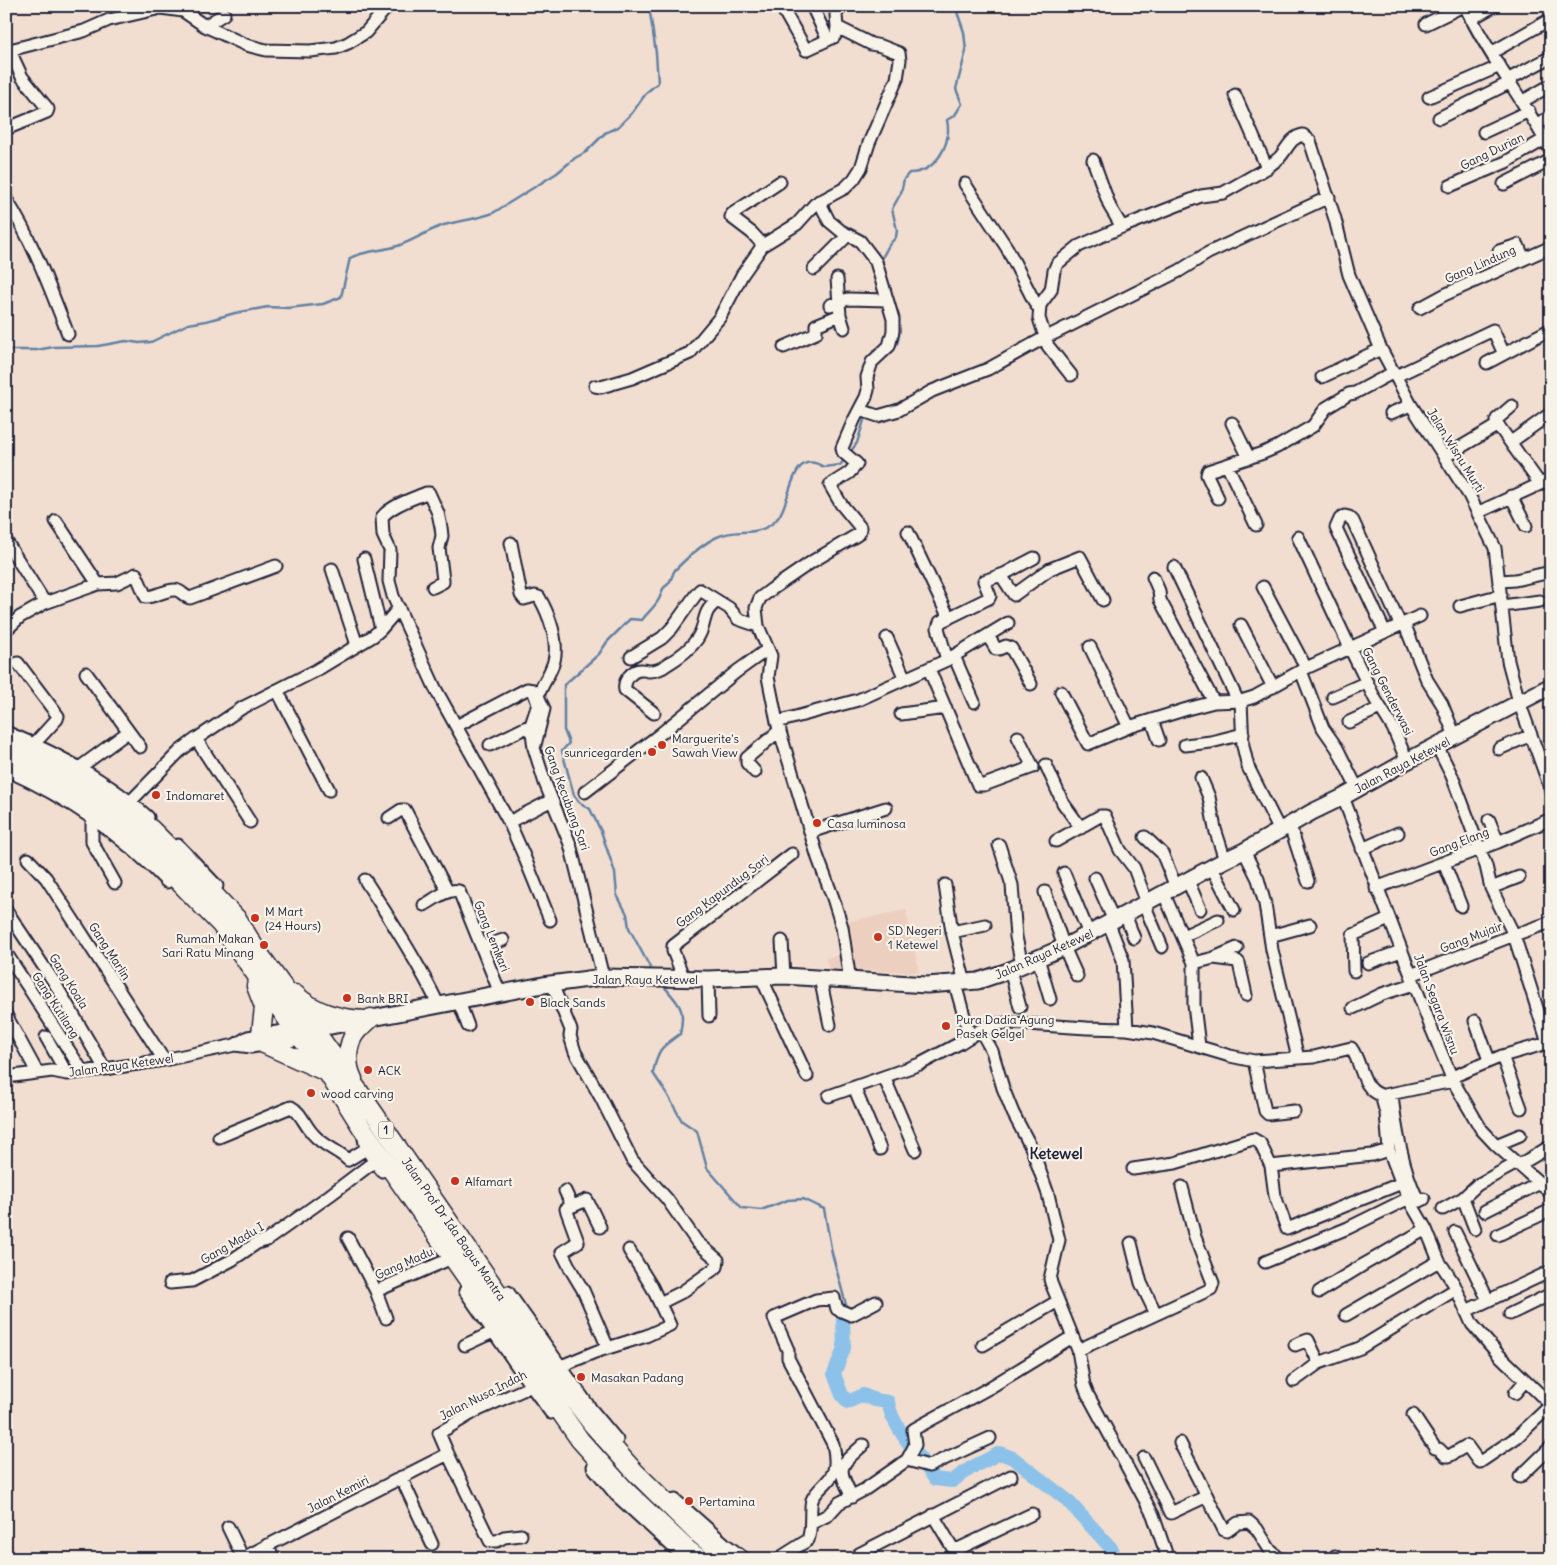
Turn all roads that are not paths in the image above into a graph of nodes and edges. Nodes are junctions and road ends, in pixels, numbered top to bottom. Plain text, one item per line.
1 (388, 6) edge
2 (781, 6) edge
3 (812, 6) edge
4 (840, 6) edge
5 (1464, 6) edge
6 (1494, 6) edge
7 (224, 14) dead end
8 (1471, 19) junction
9 (1549, 20) dead end
10 (1426, 24) dead end
11 (205, 26) junction
12 (837, 27) junction
13 (828, 40) junction
14 (8, 50) edge
15 (1491, 53) junction
16 (1551, 57) edge
17 (1500, 66) junction
18 (1510, 81) junction
19 (1551, 85) edge
20 (1234, 95) dead end
21 (1429, 98) dead end
22 (1526, 106) junction
23 (1551, 117) edge
24 (1439, 118) dead end
25 (1536, 124) junction
26 (6, 129) edge
27 (1484, 132) dead end
28 (1545, 139) junction
29 (1551, 151) edge
30 (1094, 160) dead end
31 (1551, 160) edge
32 (1267, 168) junction
33 (780, 182) dead end
34 (965, 184) dead end
35 (1504, 184) dead end
36 (1450, 186) dead end
37 (1329, 197) junction
38 (6, 199) edge
39 (819, 201) junction
40 (1122, 227) junction
41 (848, 236) junction
42 (763, 245) junction
43 (1551, 247) edge
44 (1500, 251) dead end
45 (1524, 260) junction
46 (814, 269) dead end
47 (837, 279) dead end
48 (887, 300) junction
49 (835, 303) junction
50 (1040, 305) junction
51 (1420, 308) dead end
52 (840, 315) junction
53 (844, 328) dead end
54 (1551, 329) edge
55 (68, 334) dead end
56 (1049, 336) junction
57 (784, 347) dead end
58 (1381, 349) junction
59 (1504, 354) junction
60 (1487, 363) dead end
61 (1395, 374) junction
62 (1071, 375) dead end
63 (1322, 377) dead end
64 (595, 386) dead end
65 (1411, 405) junction
66 (1512, 406) dead end
67 (863, 412) junction
68 (1391, 413) dead end
69 (1548, 416) dead end
70 (1232, 423) dead end
71 (1498, 425) junction
72 (1511, 442) junction
73 (1444, 457) junction
74 (1249, 458) junction
75 (1227, 465) junction
76 (1551, 479) edge
77 (1540, 484) junction
78 (1511, 496) junction
79 (1218, 498) dead end
80 (1479, 512) junction
81 (56, 521) dead end
82 (1256, 525) dead end
83 (1526, 526) dead end
84 (908, 532) dead end
85 (1298, 536) dead end
86 (6, 541) edge
87 (511, 543) dead end
88 (1034, 558) dead end
89 (364, 559) dead end
90 (276, 566) dead end
91 (1174, 567) dead end
92 (332, 569) dead end
93 (1551, 572) edge
94 (1001, 575) junction
95 (1153, 578) dead end
96 (1500, 581) junction
97 (98, 584) junction
98 (434, 587) dead end
99 (1263, 587) dead end
100 (1103, 600) dead end
101 (1502, 600) junction
102 (718, 601) junction
103 (1540, 601) dead end
104 (45, 603) junction
105 (1460, 606) dead end
106 (399, 608) junction
107 (1420, 616) dead end
108 (949, 618) junction
109 (1008, 623) dead end
110 (1402, 624) junction
111 (1241, 625) dead end
112 (758, 626) junction
113 (381, 629) junction
114 (6, 630) edge
115 (1385, 632) junction
116 (988, 636) junction
117 (887, 638) dead end
118 (357, 646) junction
119 (1090, 647) dead end
120 (1350, 648) junction
121 (768, 649) junction
122 (631, 657) dead end
123 (951, 658) junction
124 (18, 663) dead end
125 (929, 668) junction
126 (1303, 670) junction
127 (86, 673) dead end
128 (905, 679) junction
129 (1367, 682) junction
130 (1032, 684) dead end
131 (1551, 686) edge
132 (1273, 687) junction
133 (277, 690) junction
134 (1061, 692) dead end
135 (1333, 697) dead end
136 (1239, 701) junction
137 (974, 702) dead end
138 (1214, 702) junction
139 (1519, 702) junction
140 (946, 708) junction
141 (1380, 708) junction
142 (654, 713) dead end
143 (900, 714) dead end
144 (1152, 720) junction
145 (1349, 722) dead end
146 (462, 723) dead end
147 (530, 725) junction
148 (778, 726) junction
149 (1129, 727) junction
150 (6, 732) edge
151 (128, 732) junction
152 (1454, 732) junction
153 (1242, 734) junction
154 (1531, 734) junction
155 (1018, 737) dead end
156 (196, 739) junction
157 (1159, 740) dead end
158 (6, 743) edge
159 (34, 744) junction
160 (490, 745) dead end
161 (1186, 745) dead end
162 (1437, 746) junction
163 (140, 748) dead end
164 (534, 748) junction
165 (1499, 749) dead end
166 (1404, 754) junction
167 (1545, 758) edge
168 (6, 760) edge
169 (1046, 765) dead end
170 (79, 768) junction
171 (6, 770) edge
172 (755, 772) dead end
173 (1201, 778) dead end
174 (1357, 788) junction
175 (55, 790) junction
176 (329, 790) dead end
177 (1551, 790) edge
178 (585, 792) dead end
179 (1343, 797) junction
180 (552, 800) junction
181 (130, 802) junction
182 (886, 808) dead end
183 (92, 818) junction
184 (389, 818) dead end
185 (1551, 819) edge
186 (1490, 820) dead end
187 (250, 822) dead end
188 (509, 822) junction
189 (1081, 828) junction
190 (1285, 828) junction
191 (810, 832) junction
192 (1398, 833) dead end
193 (1145, 838) dead end
194 (1056, 841) dead end
195 (1498, 842) junction
196 (999, 845) dead end
197 (1362, 848) junction
198 (1479, 849) junction
199 (1244, 851) junction
200 (792, 854) dead end
201 (28, 859) dead end
202 (1226, 860) junction
203 (1444, 863) junction
204 (1212, 868) junction
205 (1064, 873) dead end
206 (1519, 877) dead end
207 (1095, 878) dead end
208 (365, 880) dead end
209 (1308, 881) dead end
210 (115, 883) dead end
211 (945, 885) dead end
212 (1176, 887) junction
213 (1376, 888) junction
214 (1491, 888) junction
215 (448, 892) junction
216 (1045, 892) dead end
217 (1146, 903) junction
218 (424, 906) dead end
219 (1461, 906) dead end
220 (1200, 909) dead end
221 (6, 910) edge
222 (1234, 910) dead end
223 (1389, 919) junction
224 (238, 920) junction
225 (550, 920) dead end
226 (1116, 920) junction
227 (1218, 920) dead end
228 (1551, 922) edge
229 (985, 924) dead end
230 (221, 925) junction
231 (1310, 925) dead end
232 (952, 932) junction
233 (1089, 934) junction
234 (1514, 935) junction
235 (1183, 936) junction
236 (1270, 936) junction
237 (1134, 938) dead end
238 (503, 940) dead end
239 (782, 941) dead end
240 (482, 947) junction
241 (1064, 947) junction
242 (1162, 947) dead end
243 (1237, 948) dead end
244 (248, 951) junction
245 (1401, 951) junction
246 (6, 953) edge
247 (1038, 958) junction
248 (1214, 958) junction
249 (1194, 963) junction
250 (1368, 963) dead end
251 (1016, 968) junction
252 (1354, 971) dead end
253 (604, 976) junction
254 (784, 976) junction
255 (1077, 976) dead end
256 (761, 977) junction
257 (684, 978) junction
258 (820, 978) junction
259 (708, 979) junction
260 (1413, 980) junction
261 (850, 981) junction
262 (552, 984) junction
263 (960, 984) junction
264 (500, 993) junction
265 (1246, 995) dead end
266 (1050, 999) dead end
267 (458, 1002) junction
268 (439, 1006) junction
269 (1020, 1008) dead end
270 (1353, 1008) dead end
271 (6, 1015) edge
272 (709, 1016) dead end
273 (368, 1019) junction
274 (1475, 1021) dead end
275 (830, 1025) dead end
276 (468, 1026) dead end
277 (1127, 1029) junction
278 (311, 1031) junction
279 (982, 1031) junction
280 (46, 1037) dead end
281 (970, 1037) junction
282 (263, 1039) junction
283 (1549, 1043) edge
284 (1198, 1046) junction
285 (1502, 1056) junction
286 (1298, 1058) junction
287 (164, 1060) junction
288 (1489, 1060) junction
289 (1254, 1061) junction
290 (105, 1069) junction
291 (37, 1072) junction
292 (83, 1072) junction
293 (326, 1072) junction
294 (67, 1074) junction
295 (807, 1076) dead end
296 (6, 1077) edge
297 (884, 1078) junction
298 (1452, 1079) junction
299 (854, 1087) junction
300 (360, 1092) junction
301 (1387, 1095) junction
302 (829, 1096) dead end
303 (1521, 1108) dead end
304 (1294, 1111) dead end
305 (362, 1128) junction
306 (1520, 1135) dead end
307 (219, 1137) dead end
308 (1496, 1145) junction
309 (1551, 1146) edge
310 (880, 1148) dead end
311 (366, 1149) junction
312 (915, 1150) dead end
313 (1389, 1150) junction
314 (374, 1161) junction
315 (1518, 1164) junction
316 (1271, 1166) junction
317 (1133, 1169) dead end
318 (1402, 1183) junction
319 (1540, 1183) junction
320 (1182, 1187) dead end
321 (565, 1191) dead end
322 (1551, 1192) edge
323 (1409, 1198) junction
324 (1463, 1198) junction
325 (1424, 1199) dead end
326 (572, 1206) junction
327 (1442, 1209) dead end
328 (1551, 1210) edge
329 (1485, 1211) dead end
330 (600, 1227) dead end
331 (1426, 1229) junction
332 (1475, 1229) dead end
333 (1456, 1232) dead end
334 (1498, 1235) dead end
335 (348, 1238) dead end
336 (1131, 1243) dead end
337 (629, 1250) dead end
338 (444, 1261) junction
339 (1439, 1261) junction
340 (1265, 1262) dead end
341 (1551, 1271) edge
342 (170, 1283) dead end
343 (1456, 1290) junction
344 (376, 1291) junction
345 (1319, 1292) dead end
346 (1551, 1294) edge
347 (1488, 1300) junction
348 (1058, 1301) junction
349 (876, 1302) dead end
350 (660, 1303) junction
351 (1466, 1311) junction
352 (1156, 1314) junction
353 (1510, 1314) dead end
354 (1346, 1315) dead end
355 (386, 1318) dead end
356 (494, 1332) junction
357 (1072, 1337) junction
358 (465, 1345) dead end
359 (983, 1345) dead end
360 (1295, 1345) dead end
361 (608, 1348) junction
362 (1078, 1350) junction
363 (1319, 1363) junction
364 (546, 1376) junction
365 (1525, 1381) junction
366 (1294, 1382) dead end
367 (1515, 1393) dead end
368 (1551, 1405) edge
369 (1413, 1415) dead end
370 (990, 1438) dead end
371 (1180, 1443) dead end
372 (863, 1446) dead end
373 (1551, 1447) edge
374 (911, 1453) junction
375 (448, 1454) junction
376 (1144, 1458) dead end
377 (1011, 1476) dead end
378 (1520, 1477) dead end
379 (401, 1478) junction
380 (1207, 1496) junction
381 (852, 1497) junction
382 (1032, 1514) dead end
383 (933, 1515) junction
384 (812, 1523) junction
385 (228, 1527) dead end
386 (521, 1534) dead end
387 (432, 1544) dead end
388 (267, 1546) junction
389 (242, 1558) edge
390 (274, 1559) edge
391 (686, 1559) edge
392 (700, 1559) edge
393 (729, 1559) edge
394 (745, 1559) edge
395 (778, 1559) edge
396 (861, 1559) edge
397 (1168, 1559) edge
398 (1280, 1559) edge

1 - 11 street
2 - 13 street
3 - 13 street
4 - 12 street
5 - 8 street
5 - 10 street
6 - 8 street
7 - 11 street
8 - 15 street
9 - 15 street
11 - 14 street
12 - 13 street
12 - 39 street
14 - 26 street
15 - 17 street
16 - 18 street
17 - 18 street
17 - 21 street
18 - 22 street
18 - 24 street
19 - 22 street
20 - 32 street
22 - 25 street
22 - 27 street
23 - 25 street
25 - 28 street
28 - 29 street
28 - 36 street, Gang Durian
30 - 40 street
31 - 35 street
32 - 37 street, Jalan Wisnu Murti
32 - 40 street
33 - 42 street
34 - 50 street
37 - 56 street
37 - 58 street, Jalan Wisnu Murti
38 - 55 street
39 - 41 street
39 - 42 street
40 - 50 street
41 - 46 street
41 - 48 street
42 - 64 street
43 - 45 street, Gang Lindung
44 - 45 street
45 - 51 street, Gang Lindung
47 - 49 street
48 - 49 street
48 - 67 street
49 - 52 street
50 - 56 street
52 - 53 street
52 - 57 street
54 - 59 street
56 - 62 street
56 - 67 street
58 - 61 street, Jalan Wisnu Murti
58 - 63 street
59 - 60 street
59 - 61 street
61 - 65 street, Jalan Wisnu Murti
61 - 74 street
65 - 68 street
65 - 73 street, Jalan Wisnu Murti
66 - 71 street
67 - 112 street
69 - 72 street
70 - 74 street
71 - 72 street
71 - 73 street
72 - 77 street
73 - 80 street, Jalan Wisnu Murti
74 - 75 street
75 - 79 street
75 - 82 street
76 - 77 street
77 - 78 street
78 - 80 street
78 - 83 street
80 - 96 street, Jalan Wisnu Murti
81 - 97 street
84 - 108 street
85 - 120 street, Gang Genderwasi
86 - 104 street
87 - 164 street
88 - 94 street
89 - 113 street
90 - 97 street
91 - 136 street
92 - 118 street
93 - 96 street
94 - 100 street
94 - 108 street
95 - 138 street
96 - 101 street, Jalan Wisnu Murti
97 - 104 street
98 - 106 street
99 - 126 street
101 - 103 street
101 - 105 street
101 - 139 street, Jalan Wisnu Murti
102 - 112 street
102 - 122 street
102 - 142 street
104 - 114 street
106 - 113 street
106 - 188 street
107 - 110 street
108 - 123 street
109 - 116 street
110 - 115 street
110 - 115 street
110 - 152 street
111 - 132 street
112 - 121 street
113 - 118 street
115 - 120 street
116 - 123 street
116 - 130 street
117 - 128 street
118 - 133 street
119 - 149 street
120 - 126 street
120 - 129 street, Gang Genderwasi
121 - 148 street
121 - 178 street
123 - 125 street
123 - 137 street
124 - 159 street
125 - 128 street
125 - 140 street
126 - 132 street
126 - 174 street
127 - 151 street
128 - 148 street
129 - 135 street
129 - 141 street, Gang Genderwasi
131 - 139 main road, Jalan Raya Ketewel
132 - 136 street
133 - 156 street
133 - 176 street
134 - 149 street
136 - 138 street
136 - 153 street
138 - 144 street
139 - 152 main road, Jalan Raya Ketewel
139 - 154 street, Jalan Wisnu Murti
140 - 143 street
140 - 155 street
141 - 145 street
141 - 166 street, Gang Genderwasi
144 - 149 street
144 - 157 street
146 - 147 street, Gang Kecubung Sari
147 - 160 street
147 - 164 street, Gang Kecubung Sari
148 - 172 street
148 - 191 street
150 - 159 street
151 - 163 street
151 - 170 street
152 - 162 main road, Jalan Raya Ketewel
153 - 161 street
153 - 190 street
154 - 165 street
154 - 167 street, Jalan Wisnu Murti
156 - 181 street
156 - 187 street
158 - 224 highway, Jalan Prof Dr Ida Bagus Mantra / 1
159 - 170 street
162 - 166 main road, Jalan Raya Ketewel
162 - 198 street
164 - 180 street, Gang Kecubung Sari
166 - 174 main road, Jalan Raya Ketewel
167 - 177 street, Jalan Wisnu Murti
168 - 175 highway, Jalan Prof Dr Ida Bagus Mantra / 1
169 - 189 street
170 - 181 street
171 - 175 street
173 - 202 street
174 - 179 main road, Jalan Raya Ketewel
175 - 183 street
175 - 230 highway, Jalan Prof Dr Ida Bagus Mantra / 1
179 - 190 main road, Jalan Raya Ketewel
179 - 197 street, Jalan Segara Wisnu
180 - 188 street
180 - 253 street, Gang Kecubung Sari
181 - 224 street
182 - 191 street
183 - 210 street
183 - 230 street
184 - 215 street, Gang Lemkari
185 - 195 street, Gang Elang
186 - 195 street
188 - 225 street
189 - 194 street
189 - 217 street
190 - 199 main road, Jalan Raya Ketewel
190 - 209 street
191 - 261 street
192 - 197 street
193 - 212 street
195 - 198 street, Gang Elang
196 - 251 street
197 - 213 street, Jalan Segara Wisnu
198 - 203 street, Gang Elang
198 - 214 street
199 - 202 main road, Jalan Raya Ketewel
199 - 236 street
200 - 257 street, Gang Kapundug Sari
201 - 287 street, Gang Marlin
202 - 204 main road, Jalan Raya Ketewel
203 - 213 street, Gang Elang
203 - 219 street
204 - 212 main road, Jalan Raya Ketewel
204 - 222 street
205 - 233 street
206 - 214 street
207 - 226 street
208 - 268 street
211 - 232 street
212 - 217 main road, Jalan Raya Ketewel
212 - 220 street
212 - 235 street
213 - 223 street, Jalan Segara Wisnu
214 - 234 street
215 - 218 street
215 - 240 street, Gang Lemkari
216 - 241 street
217 - 226 main road, Jalan Raya Ketewel
217 - 242 street
221 - 290 street, Gang Koala
223 - 245 street, Jalan Segara Wisnu
223 - 252 street
224 - 244 highway, Jalan Prof Dr Ida Bagus Mantra / 1
226 - 233 main road, Jalan Raya Ketewel
226 - 237 street
226 - 277 street
227 - 235 street
228 - 234 street, Gang Mujair
229 - 232 street
230 - 244 highway, Jalan Prof Dr Ida Bagus Mantra / 1
231 - 236 street
232 - 263 street
233 - 241 main road, Jalan Raya Ketewel
234 - 260 street, Gang Mujair
234 - 283 street
235 - 249 street
236 - 286 street
238 - 240 street
239 - 254 street
240 - 264 street, Gang Lemkari
241 - 247 main road, Jalan Raya Ketewel
241 - 255 street
243 - 248 street
244 - 273 highway
244 - 278 highway, Jalan Prof Dr Ida Bagus Mantra / 1
244 - 282 highway
245 - 250 street
245 - 260 street, Jalan Segara Wisnu
246 - 292 street, Gang Kutilang
247 - 251 main road, Jalan Raya Ketewel
247 - 266 street
248 - 249 street
248 - 265 street
249 - 284 street
251 - 263 main road, Jalan Raya Ketewel
251 - 269 street
253 - 257 main road, Jalan Raya Ketewel
253 - 262 main road, Jalan Raya Ketewel
254 - 256 main road, Jalan Raya Ketewel
254 - 258 main road, Jalan Raya Ketewel
256 - 259 main road, Jalan Raya Ketewel
256 - 295 street
257 - 259 main road, Jalan Raya Ketewel
258 - 261 main road, Jalan Raya Ketewel
258 - 275 street
259 - 272 street
260 - 270 street, Gang Mujair
260 - 298 street, Jalan Segara Wisnu
261 - 263 main road, Jalan Raya Ketewel
262 - 264 main road, Jalan Raya Ketewel
262 - 350 street
263 - 281 street
264 - 267 main road, Jalan Raya Ketewel
267 - 268 main road, Jalan Raya Ketewel
267 - 276 street
268 - 273 main road, Jalan Raya Ketewel
271 - 291 street
273 - 278 main road, Jalan Raya Ketewel
273 - 300 highway
274 - 288 street
277 - 279 street
277 - 284 street
278 - 282 street, Jalan Raya Ketewel
278 - 293 highway, Jalan Prof Dr Ida Bagus Mantra / 1
278 - 300 highway, Jalan Prof Dr Ida Bagus Mantra / 1
279 - 281 street
279 - 348 street
280 - 294 street
281 - 297 street
282 - 287 street, Jalan Raya Ketewel
282 - 293 highway
283 - 285 street
284 - 289 street
285 - 288 street
285 - 303 street
286 - 289 street
286 - 301 street
287 - 290 street, Jalan Raya Ketewel
288 - 298 street
289 - 304 street
290 - 292 street, Jalan Raya Ketewel
291 - 294 street, Jalan Raya Ketewel
291 - 296 street, Jalan Raya Ketewel
292 - 294 street, Jalan Raya Ketewel
293 - 305 highway, Jalan Prof Dr Ida Bagus Mantra / 1
297 - 299 street
297 - 312 street
298 - 301 street
298 - 308 street, Jalan Segara Wisnu
299 - 302 street
299 - 310 street
300 - 364 highway, Jalan Prof Dr Ida Bagus Mantra / 1
301 - 313 street
301 - 325 street
305 - 311 street
305 - 364 highway, Jalan Prof Dr Ida Bagus Mantra / 1
306 - 308 street
307 - 311 street
308 - 315 street, Jalan Segara Wisnu
309 - 315 street
311 - 314 street
313 - 316 street
313 - 318 street
314 - 338 street
314 - 342 street, Gang Madu I
315 - 319 street, Jalan Segara Wisnu
315 - 324 street
316 - 317 street
316 - 318 street
318 - 323 street
319 - 322 street, Jalan Segara Wisnu
319 - 329 street
320 - 352 street
321 - 326 street
323 - 331 street
323 - 340 street
324 - 327 street
324 - 332 street
326 - 330 street
326 - 361 street
328 - 334 street
331 - 339 street
331 - 345 street
333 - 347 street
335 - 344 street, Gang Madu
336 - 352 street
337 - 350 street
338 - 344 street, Gang Madu
338 - 356 street
339 - 343 street
339 - 354 street
341 - 347 street
343 - 351 street
343 - 363 street
344 - 355 street
346 - 353 street
347 - 351 street
348 - 357 street
348 - 359 street
349 - 384 street
350 - 361 street, Jalan Nusa Indah
351 - 365 street
352 - 362 street
356 - 358 street
356 - 364 street
357 - 362 street
357 - 374 street
360 - 363 street
361 - 364 street, Jalan Nusa Indah
362 - 397 street
363 - 366 street
364 - 375 street, Jalan Nusa Indah
364 - 391 street
364 - 392 highway, Jalan Prof Dr Ida Bagus Mantra / 1
364 - 393 highway, Jalan Prof Dr Ida Bagus Mantra / 1
364 - 394 street
365 - 367 street
365 - 368 street
368 - 369 street
370 - 374 street
371 - 380 street
372 - 381 street
373 - 378 street
374 - 381 street
375 - 379 street, Jalan Kemiri
375 - 386 street
376 - 380 street
377 - 383 street
379 - 387 street
379 - 388 street, Jalan Kemiri
380 - 398 street
381 - 384 street
382 - 383 street
383 - 396 street
384 - 395 street
385 - 389 street
388 - 389 street, Jalan Kemiri
388 - 390 street

